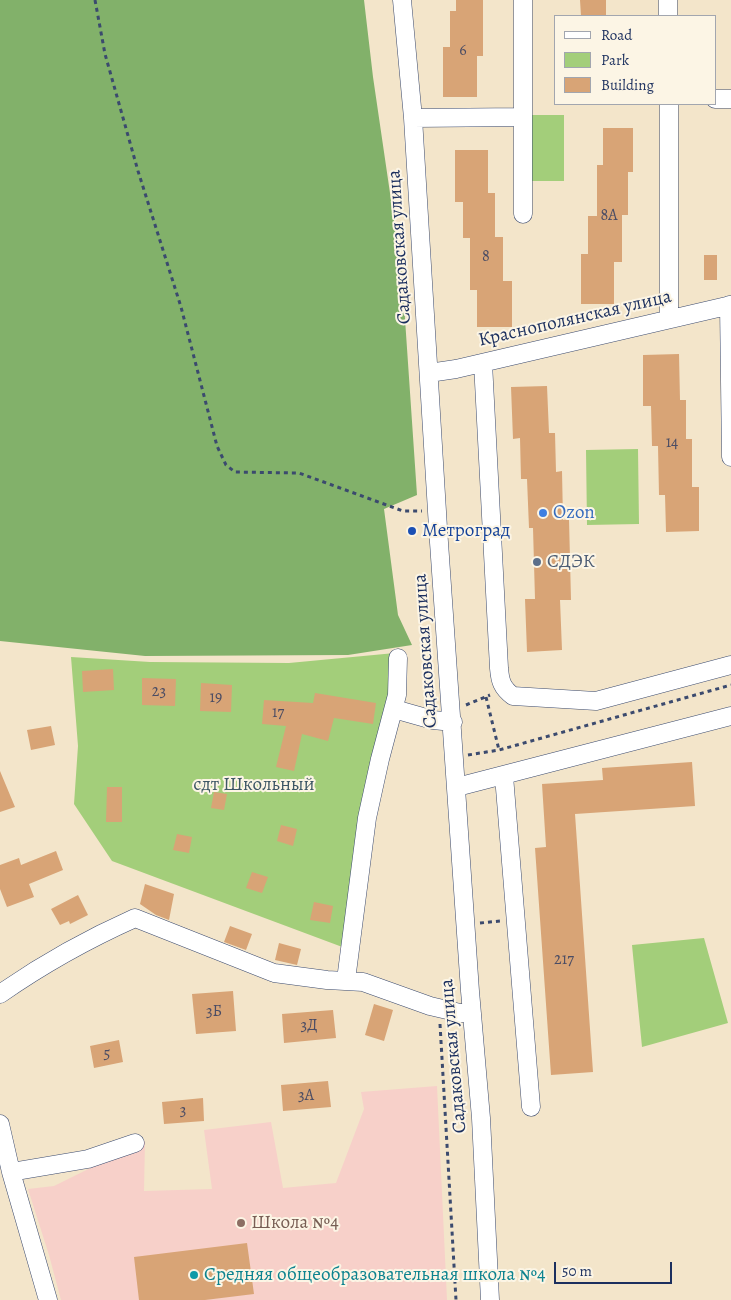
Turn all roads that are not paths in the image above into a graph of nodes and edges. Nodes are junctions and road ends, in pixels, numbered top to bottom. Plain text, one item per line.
1 (402, 0) edge
2 (523, 0) edge
3 (668, 0) edge
4 (668, 15) edge
5 (716, 99) edge
6 (731, 99) edge
7 (668, 105) edge
8 (523, 117) junction
9 (414, 118) junction
10 (523, 214) dead end
11 (730, 305) edge
12 (669, 319) junction
13 (483, 362) junction
14 (429, 373) junction
15 (731, 457) edge
16 (398, 658) dead end
17 (731, 665) edge
18 (394, 709) junction
19 (452, 716) junction
20 (731, 716) edge
21 (504, 776) junction
22 (457, 787) junction
23 (346, 980) junction
24 (0, 994) edge
25 (472, 1013) junction
26 (531, 1107) dead end
27 (0, 1124) edge
28 (135, 1143) dead end
29 (11, 1172) junction
30 (43, 1280) junction
31 (40, 1300) edge
32 (48, 1300) edge
33 (490, 1300) edge

1 - 9 street, Садаковская улица
2 - 8 street
3 - 4 street
5 - 6 street
7 - 12 street
8 - 9 street
8 - 10 street
9 - 14 street, Садаковская улица
11 - 12 street, Краснополянская улица
11 - 15 street
12 - 13 street, Краснополянская улица
13 - 14 street, Краснополянская улица
13 - 17 street
14 - 19 street, Садаковская улица
16 - 18 street
18 - 19 street
18 - 23 street
19 - 22 street, Садаковская улица
20 - 21 street
21 - 22 street
21 - 26 street
22 - 25 street, Садаковская улица
23 - 24 street
23 - 25 street
25 - 33 street, Садаковская улица
27 - 29 street
28 - 29 street
29 - 30 street
30 - 31 street
30 - 32 street

